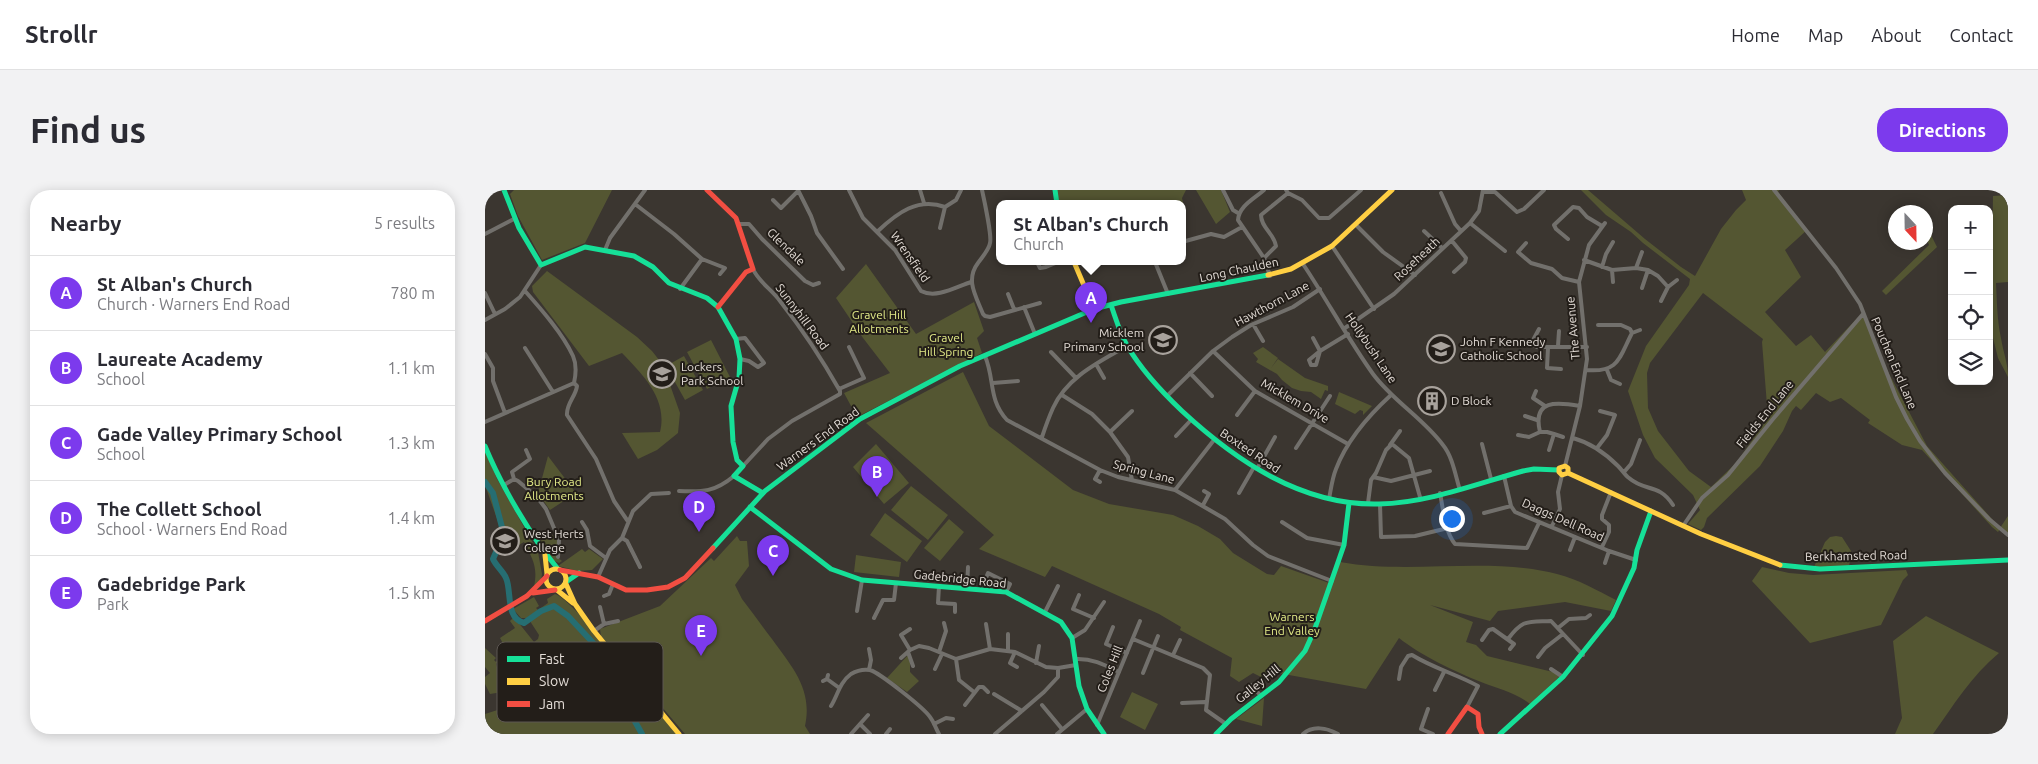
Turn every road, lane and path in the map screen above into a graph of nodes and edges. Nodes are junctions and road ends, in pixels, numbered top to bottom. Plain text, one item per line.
1 (503, 190) edge
2 (645, 190) edge
3 (707, 190) edge
4 (920, 190) edge
5 (961, 190) edge
6 (982, 190) edge
7 (1223, 190) edge
8 (1264, 190) edge
9 (1361, 190) edge
10 (1383, 190) edge
11 (1392, 190) edge
12 (1544, 190) edge
13 (1774, 190) edge
14 (798, 191) edge
15 (851, 191) edge
16 (1483, 191) edge
17 (1287, 192) edge
18 (1441, 193) dead end
19 (1387, 195) junction
20 (773, 200) dead end
21 (925, 203) junction
22 (635, 204) junction
23 (945, 207) junction
24 (1238, 213) junction
25 (514, 219) junction
26 (1470, 223) junction
27 (739, 224) junction
28 (1355, 225) junction
29 (1242, 227) junction
30 (940, 228) dead end
31 (1423, 231) dead end
32 (1461, 231) junction
33 (878, 232) junction
34 (485, 234) edge
35 (1452, 240) junction
36 (1568, 240) dead end
37 (1186, 241) edge
38 (1613, 242) dead end
39 (1526, 243) dead end
40 (1332, 246) junction
41 (1443, 248) junction
42 (605, 250) junction
43 (1505, 252) dead end
44 (1518, 252) junction
45 (1643, 252) dead end
46 (1513, 257) dead end
47 (1264, 258) junction
48 (702, 260) junction
49 (1584, 260) junction
50 (1303, 264) junction
51 (541, 265) junction
52 (1038, 265) edge
53 (1052, 265) edge
54 (1075, 265) edge
55 (1156, 265) edge
56 (1602, 267) junction
57 (1636, 268) junction
58 (753, 269) junction
59 (843, 269) dead end
60 (1612, 270) junction
61 (1648, 270) junction
62 (1454, 272) dead end
63 (720, 274) dead end
64 (1415, 275) junction
65 (1270, 276) junction
66 (1677, 280) dead end
67 (971, 282) junction
68 (1579, 282) junction
69 (1613, 282) dead end
70 (819, 283) dead end
71 (1668, 287) junction
72 (680, 288) junction
73 (1642, 288) dead end
74 (1320, 289) junction
75 (525, 291) junction
76 (485, 293) edge
77 (1008, 294) dead end
78 (1168, 294) junction
79 (1661, 301) dead end
80 (1040, 303) dead end
81 (1111, 305) junction
82 (718, 307) junction
83 (1024, 307) junction
84 (1014, 309) junction
85 (1094, 309) junction
86 (1374, 309) junction
87 (495, 314) junction
88 (1863, 314) junction
89 (485, 320) edge
90 (1253, 324) junction
91 (1598, 325) dead end
92 (1345, 328) junction
93 (1539, 329) dead end
94 (1640, 330) dead end
95 (1559, 331) dead end
96 (1632, 333) junction
97 (1035, 334) junction
98 (1349, 334) junction
99 (1313, 338) dead end
100 (736, 339) junction
101 (1263, 342) dead end
102 (1127, 346) junction
103 (1558, 346) junction
104 (849, 347) dead end
105 (1587, 347) junction
106 (525, 348) dead end
107 (1548, 348) junction
108 (1213, 351) junction
109 (1051, 352) dead end
110 (485, 354) edge
111 (985, 356) junction
112 (741, 359) junction
113 (1096, 364) junction
114 (1561, 369) dead end
115 (1586, 370) junction
116 (1607, 370) junction
117 (1190, 373) junction
118 (1076, 378) junction
119 (1103, 378) dead end
120 (1018, 382) dead end
121 (574, 383) junction
122 (993, 383) junction
123 (1620, 384) dead end
124 (1255, 391) junction
125 (1536, 391) dead end
126 (553, 392) junction
127 (839, 392) junction
128 (1062, 394) junction
129 (1391, 395) junction
130 (1167, 396) junction
131 (1212, 396) dead end
132 (1330, 396) dead end
133 (1526, 397) dead end
134 (1533, 398) junction
135 (1545, 406) junction
136 (1580, 406) junction
137 (1132, 411) dead end
138 (1600, 411) dead end
139 (505, 412) junction
140 (1237, 415) dead end
141 (1615, 415) junction
142 (1525, 416) dead end
143 (1620, 417) dead end
144 (1191, 420) junction
145 (1537, 420) junction
146 (485, 422) edge
147 (1312, 423) junction
148 (1399, 431) dead end
149 (1110, 432) junction
150 (1539, 432) junction
151 (1554, 434) junction
152 (1518, 435) dead end
153 (1176, 436) dead end
154 (1042, 437) junction
155 (1563, 437) dead end
156 (1275, 438) dead end
157 (1573, 438) junction
158 (1215, 440) junction
159 (1639, 440) dead end
160 (1349, 444) junction
161 (1482, 444) dead end
162 (1390, 445) junction
163 (485, 446) edge
164 (1297, 448) dead end
165 (1597, 448) junction
166 (526, 450) dead end
167 (1549, 450) dead end
168 (743, 466) junction
169 (1565, 466) joint
170 (1255, 468) junction
171 (1100, 470) junction
172 (1431, 471) dead end
173 (1563, 472) junction
174 (1624, 472) junction
175 (734, 476) junction
176 (1504, 476) junction
177 (1373, 477) junction
178 (1413, 477) junction
179 (514, 479) junction
180 (1491, 479) junction
181 (1132, 480) junction
182 (1100, 482) dead end
183 (504, 485) junction
184 (1459, 488) junction
185 (1175, 490) junction
186 (679, 491) dead end
187 (1204, 491) dead end
188 (1239, 492) dead end
189 (1440, 492) junction
190 (1611, 492) junction
191 (669, 493) dead end
192 (763, 493) junction
193 (1420, 497) junction
194 (1329, 499) junction
195 (1349, 503) junction
196 (1369, 503) junction
197 (1379, 504) junction
198 (1203, 505) junction
199 (1673, 505) dead end
200 (1511, 506) junction
201 (750, 507) junction
202 (1651, 511) junction
203 (1484, 513) dead end
204 (627, 520) junction
205 (581, 522) dead end
206 (1282, 522) dead end
207 (1539, 523) junction
208 (1553, 526) junction
209 (1683, 526) junction
210 (1448, 528) junction
211 (2008, 535) edge
212 (1575, 537) junction
213 (622, 538) junction
214 (1344, 545) junction
215 (1602, 547) junction
216 (1570, 550) dead end
217 (1609, 551) junction
218 (545, 555) junction
219 (558, 557) dead end
220 (606, 558) junction
221 (1636, 560) junction
222 (2008, 560) edge
223 (1605, 563) dead end
224 (640, 567) dead end
225 (968, 567) dead end
226 (559, 570) junction
227 (579, 573) junction
228 (547, 575) junction
229 (598, 577) junction
230 (862, 580) junction
231 (1332, 581) junction
232 (566, 583) junction
233 (896, 583) junction
234 (984, 583) dead end
235 (613, 584) junction
236 (939, 586) junction
237 (1058, 586) dead end
238 (967, 588) junction
239 (556, 590) junction
240 (1006, 592) junction
241 (532, 593) junction
242 (1079, 595) dead end
243 (604, 596) dead end
244 (1104, 602) dead end
245 (575, 604) junction
246 (600, 607) dead end
247 (857, 611) dead end
248 (955, 612) dead end
249 (1045, 612) junction
250 (1590, 616) dead end
251 (874, 618) dead end
252 (1093, 618) junction
253 (485, 621) edge
254 (1140, 621) dead end
255 (618, 622) dead end
256 (603, 624) junction
257 (944, 624) dead end
258 (987, 624) dead end
259 (1113, 627) dead end
260 (1558, 628) junction
261 (910, 629) dead end
262 (594, 631) junction
263 (1008, 634) dead end
264 (1563, 634) junction
265 (1157, 636) dead end
266 (1072, 638) junction
267 (1133, 639) junction
268 (1508, 639) junction
269 (1180, 640) dead end
270 (1482, 640) dead end
271 (603, 642) edge
272 (1039, 646) dead end
273 (1153, 647) junction
274 (869, 649) dead end
275 (990, 649) junction
276 (1510, 649) dead end
277 (1008, 650) junction
278 (909, 651) junction
279 (1015, 652) junction
280 (940, 653) junction
281 (1127, 653) junction
282 (1583, 654) junction
283 (1173, 655) junction
284 (1538, 657) dead end
285 (901, 658) dead end
286 (956, 659) junction
287 (1075, 659) junction
288 (1036, 663) junction
289 (1076, 665) junction
290 (913, 666) dead end
291 (1017, 667) dead end
292 (1058, 668) junction
293 (935, 669) dead end
294 (1551, 669) dead end
295 (869, 670) junction
296 (1119, 672) junction
297 (1444, 672) junction
298 (1143, 673) dead end
299 (1563, 677) junction
300 (826, 678) dead end
301 (1399, 679) dead end
302 (1251, 685) dead end
303 (838, 687) junction
304 (1435, 690) dead end
305 (974, 692) junction
306 (988, 692) dead end
307 (994, 694) dead end
308 (1261, 696) junction
309 (1205, 702) junction
310 (1182, 703) dead end
311 (1042, 705) dead end
312 (831, 706) dead end
313 (965, 706) dead end
314 (1467, 707) junction
315 (1087, 709) junction
316 (1428, 709) dead end
317 (1022, 711) junction
318 (663, 715) edge
319 (868, 715) dead end
320 (953, 719) dead end
321 (934, 724) junction
322 (1225, 724) junction
323 (861, 725) junction
324 (1097, 725) junction
325 (890, 729) dead end
326 (1062, 730) junction
327 (679, 734) edge
328 (851, 734) edge
329 (870, 734) edge
330 (886, 734) edge
331 (939, 734) edge
332 (995, 734) edge
333 (1057, 734) edge
334 (1104, 734) edge
335 (1216, 734) edge
336 (1303, 734) edge
337 (1338, 734) edge
338 (1433, 734) edge
339 (1448, 734) edge
340 (1482, 734) edge
341 (1501, 734) edge

1 - 25 street
2 - 22 street
3 - 27 street
4 - 21 street
5 - 23 street
6 - 67 street
7 - 24 street
8 - 24 street
9 - 17 street
10 - 19 street
11 - 19 street, Long Chaulden
12 - 16 street
13 - 88 street, Pouchen End Lane
14 - 20 street
14 - 59 street
15 - 33 street, Wrensfield
16 - 26 street, Roseheath
17 - 47 street
18 - 32 street
19 - 28 street, Long Chaulden
21 - 23 street
21 - 33 street
22 - 42 street
22 - 48 street
23 - 30 street
24 - 29 street
25 - 34 street
25 - 51 street
26 - 32 street, Roseheath
26 - 43 street
27 - 58 street, Sunnyhill Road
27 - 70 street, Glendale
28 - 40 street, Long Chaulden
28 - 64 street
29 - 37 street
29 - 47 street
31 - 41 street
32 - 35 street, Roseheath
33 - 67 street, Wrensfield
35 - 41 street, Roseheath
35 - 62 street
36 - 49 street, The Avenue
38 - 56 street
39 - 44 street
40 - 50 street, Long Chaulden
40 - 86 street
41 - 64 street, Roseheath
42 - 51 street
42 - 72 street
44 - 46 street
44 - 68 street
45 - 57 street
47 - 65 street
48 - 63 street
48 - 72 street
49 - 56 street
49 - 68 street, The Avenue
50 - 65 street, Long Chaulden
50 - 74 street, Hollybush Lane
51 - 75 street
52 - 53 street
54 - 85 street
55 - 78 street
56 - 60 street
57 - 60 street
57 - 61 street
58 - 82 street
58 - 127 street, Sunnyhill Road
60 - 69 street
61 - 71 street
61 - 73 street
64 - 86 street, Roseheath
65 - 78 street, Long Chaulden
66 - 71 street
67 - 84 street
68 - 105 street, The Avenue
71 - 79 street
72 - 82 street
74 - 90 street, Hawthorn Lane
74 - 92 street, Hollybush Lane
75 - 87 street
75 - 121 street
76 - 87 street
77 - 84 street
78 - 81 street, Long Chaulden
80 - 83 street
81 - 85 street, Long Chaulden
81 - 102 street, Boxted Road
82 - 100 street
83 - 84 street
83 - 97 street
85 - 97 street, Warners End Road
86 - 92 street, Roseheath
87 - 89 street
88 - 209 street, Fields End Lane
88 - 211 street, Pouchen End Lane
90 - 101 street
90 - 108 street, Hawthorn Lane
91 - 96 street
92 - 98 street, Hollybush Lane
93 - 107 street
94 - 96 street
95 - 103 street
96 - 116 street
97 - 111 street, Warners End Road
98 - 99 street
98 - 129 street, Hollybush Lane
100 - 112 street
100 - 112 street
102 - 113 street
102 - 130 street, Boxted Road
103 - 105 street
103 - 107 street
104 - 127 street
105 - 115 street, The Avenue
106 - 126 street
107 - 114 street
108 - 117 street, Hawthorn Lane
108 - 124 street, Micklem Drive
109 - 118 street
110 - 139 street
111 - 122 street, Spring Lane
111 - 192 street, Warners End Road
112 - 168 street
113 - 118 street
113 - 119 street
115 - 116 street
115 - 136 street, The Avenue
116 - 123 street
117 - 130 street, Hawthorn Lane
117 - 131 street
118 - 128 street
120 - 122 street
121 - 126 street
121 - 204 street
122 - 154 street, Spring Lane
124 - 140 street
124 - 147 street, Micklem Drive
125 - 134 street
126 - 139 street
127 - 168 street
128 - 149 street
128 - 154 street
129 - 160 street
129 - 184 street, Hollybush Lane
130 - 144 street, Boxted Road
132 - 147 street
133 - 134 street
134 - 135 street
135 - 136 street
135 - 145 street
136 - 157 street, The Avenue
137 - 149 street
138 - 141 street
139 - 146 street
141 - 143 street
141 - 165 street
142 - 145 street
144 - 153 street
144 - 158 street, Boxted Road
145 - 150 street
147 - 160 street, Micklem Drive
147 - 164 street
148 - 162 street
149 - 181 street
150 - 151 street
150 - 152 street
151 - 155 street
151 - 167 street
154 - 171 street, Spring Lane
156 - 170 street
157 - 165 street
157 - 169 street, The Avenue
158 - 170 street, Boxted Road
158 - 185 street
159 - 174 street
160 - 194 street
161 - 180 street
162 - 177 street
162 - 178 street
163 - 183 street
165 - 174 street
166 - 179 street
168 - 175 street
169 - 173 street
170 - 188 street
170 - 194 street, Boxted Road
171 - 181 street, Spring Lane
171 - 182 street
172 - 178 street
173 - 176 street, Boxted Road
173 - 190 street, Boxted Road
173 - 208 street
174 - 199 street
175 - 186 street
175 - 192 street
176 - 180 street, Boxted Road
176 - 200 street, Daggs Dell Road
177 - 178 street
177 - 196 street
178 - 193 street
179 - 183 street
179 - 219 street
180 - 184 street, Boxted Road
181 - 185 street, Spring Lane
183 - 218 street
184 - 189 street, Boxted Road
185 - 198 street, Spring Lane
187 - 198 street
189 - 193 street, Boxted Road
189 - 210 street
190 - 202 street, Boxted Road
190 - 215 street
191 - 204 street
192 - 201 street, Warners End Road
193 - 197 street, Boxted Road
194 - 195 street, Boxted Road
195 - 196 street, Boxted Road
195 - 214 street, Galley Hill
196 - 197 street, Boxted Road
197 - 210 street
198 - 231 street, Spring Lane
200 - 203 street
200 - 207 street, Daggs Dell Road
201 - 230 street, Gadebridge Road
201 - 235 street, Warners End Road
202 - 209 street, Boxted Road
202 - 221 street
204 - 213 street
205 - 220 street
206 - 214 street
207 - 208 street, Daggs Dell Road
207 - 210 street
208 - 212 street, Daggs Dell Road
209 - 222 street, Berkhamsted Road
212 - 215 street, Daggs Dell Road
212 - 216 street
213 - 220 street
213 - 224 street
214 - 231 street, Galley Hill
215 - 217 street, Daggs Dell Road
217 - 221 street, Daggs Dell Road
217 - 223 street
218 - 226 street
218 - 228 street
220 - 229 street
221 - 282 street
225 - 238 street
226 - 227 street, Warners End Road
226 - 228 street
226 - 232 street
227 - 229 street, Warners End Road
227 - 232 street
228 - 239 street
228 - 241 street
229 - 235 street, Warners End Road
230 - 233 street, Gadebridge Road
230 - 247 street
231 - 308 street, Galley Hill
232 - 239 street
232 - 245 street
233 - 236 street, Gadebridge Road
233 - 251 street
234 - 240 street
235 - 243 street
236 - 238 street, Gadebridge Road
236 - 248 street
237 - 249 street
238 - 240 street, Gadebridge Road
239 - 241 street
239 - 245 street
240 - 249 street, Gadebridge Road
241 - 253 street
242 - 252 street
244 - 252 street
245 - 262 street
246 - 256 street
249 - 266 street, Gadebridge Road
250 - 260 street
252 - 266 street
254 - 267 street, Coles Hill
255 - 256 street
256 - 262 street
257 - 280 street
258 - 275 street
259 - 281 street
260 - 264 street
260 - 268 street
261 - 278 street
262 - 271 street
263 - 277 street
264 - 282 street
264 - 284 street
265 - 273 street
266 - 287 street
267 - 273 street
267 - 281 street, Coles Hill
268 - 270 street
268 - 276 street
269 - 283 street
272 - 288 street
273 - 283 street
273 - 298 street
274 - 295 street
275 - 277 street
275 - 286 street
277 - 279 street
278 - 280 street
278 - 285 street
278 - 290 street
279 - 288 street
279 - 291 street
280 - 286 street
280 - 293 street
281 - 296 street, Coles Hill
282 - 299 street
283 - 309 street
286 - 305 street
287 - 289 street
287 - 296 street
288 - 292 street
289 - 292 street
289 - 315 street
292 - 317 street
294 - 299 street
295 - 303 street
295 - 321 street
296 - 324 street, Coles Hill
297 - 301 street
297 - 304 street
297 - 314 street
299 - 341 street
300 - 303 street
302 - 308 street
303 - 312 street
305 - 306 street
305 - 313 street
307 - 317 street
308 - 322 street, Galley Hill
309 - 310 street
309 - 322 street
311 - 326 street
314 - 339 street
314 - 340 street
315 - 324 street
315 - 326 street
316 - 338 street
317 - 332 street
318 - 327 street
319 - 323 street
320 - 321 street
321 - 331 street
322 - 335 street, Galley Hill
323 - 328 street
323 - 329 street
324 - 334 street
325 - 330 street
326 - 333 street
336 - 337 street

